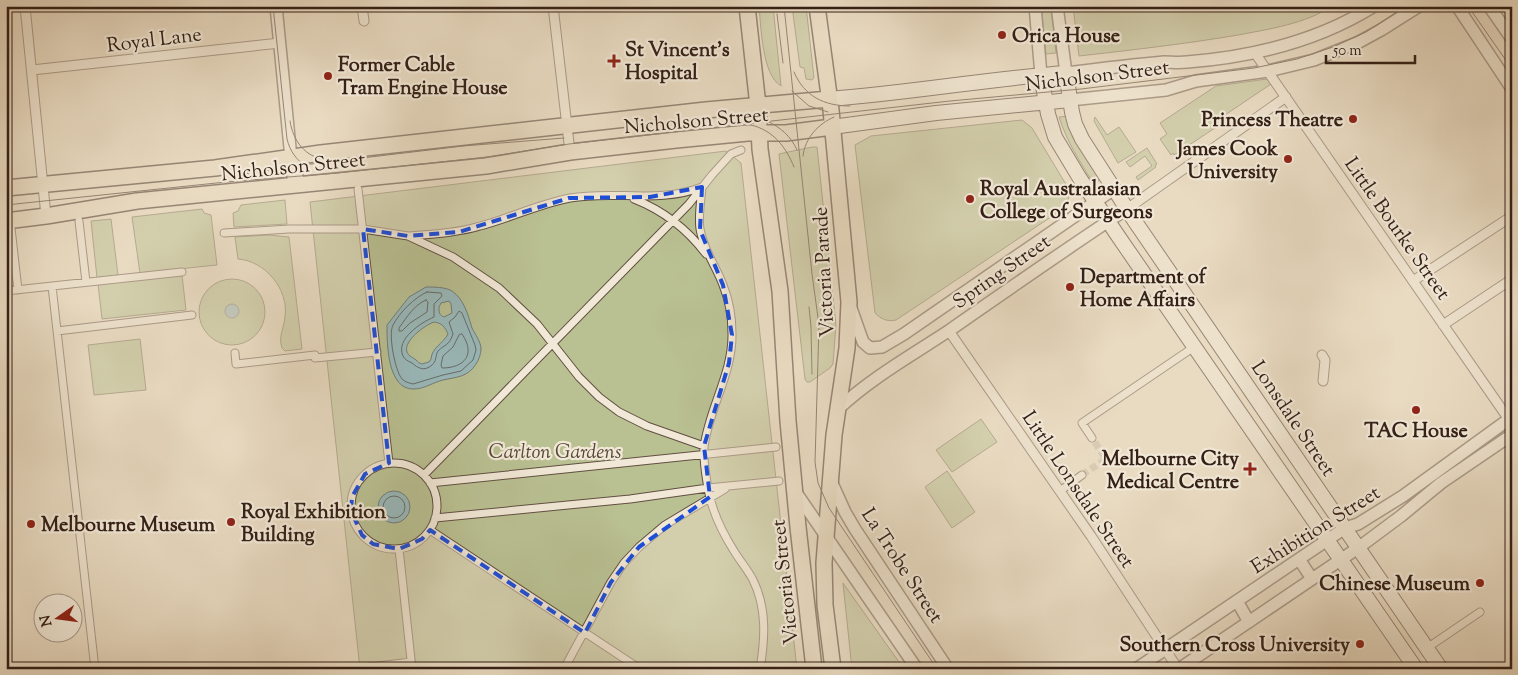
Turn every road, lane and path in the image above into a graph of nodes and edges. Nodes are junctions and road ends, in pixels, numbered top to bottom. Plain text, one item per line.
1 (25, 6) edge
2 (276, 6) edge
3 (362, 6) edge
4 (553, 6) edge
5 (746, 6) edge
6 (817, 6) edge
7 (1035, 6) edge
8 (1057, 6) edge
9 (1374, 6) edge
10 (1419, 6) edge
11 (1456, 6) edge
12 (1489, 6) edge
13 (364, 21) dead end
14 (1512, 39) edge
15 (280, 43) junction
16 (1255, 53) junction
17 (32, 70) junction
18 (1268, 71) junction
19 (1066, 73) junction
20 (1041, 75) junction
21 (1512, 90) edge
22 (1286, 98) junction
23 (829, 99) junction
24 (1070, 100) junction
25 (1046, 102) junction
26 (758, 106) junction
27 (567, 126) junction
28 (832, 127) junction
29 (759, 133) junction
30 (741, 150) dead end
31 (570, 152) junction
32 (292, 158) junction
33 (43, 184) junction
34 (297, 185) junction
35 (6, 188) edge
36 (702, 188) junction
37 (358, 189) dead end
38 (1114, 189) junction
39 (628, 197) junction
40 (1095, 202) junction
41 (1127, 208) junction
42 (46, 216) junction
43 (1512, 216) edge
44 (672, 220) junction
45 (79, 221) dead end
46 (1108, 221) junction
47 (8, 225) edge
48 (363, 229) junction
49 (224, 234) dead end
50 (408, 236) junction
51 (712, 262) junction
52 (182, 272) dead end
53 (1512, 279) edge
54 (1413, 281) junction
55 (86, 282) junction
56 (52, 286) junction
57 (18, 290) junction
58 (6, 292) edge
59 (849, 302) junction
60 (936, 312) junction
61 (192, 315) dead end
62 (1443, 325) junction
63 (949, 330) junction
64 (57, 331) junction
65 (553, 344) junction
66 (1194, 347) junction
67 (1221, 347) junction
68 (377, 352) junction
69 (236, 353) dead end
70 (1322, 355) dead end
71 (1203, 360) junction
72 (1323, 381) dead end
73 (838, 409) junction
74 (1511, 420) edge
75 (1278, 430) junction
76 (1512, 437) edge
77 (1092, 438) tunnel mouth
78 (1260, 443) junction
79 (704, 446) junction
80 (776, 447) dead end
81 (704, 456) junction
82 (389, 463) junction
83 (424, 475) junction
84 (1082, 475) tunnel mouth
85 (831, 480) junction
86 (779, 481) dead end
87 (430, 483) junction
88 (727, 487) junction
89 (708, 488) junction
90 (794, 490) junction
91 (1060, 491) junction
92 (710, 497) junction
93 (351, 511) junction
94 (334, 513) dead end
95 (435, 518) junction
96 (1345, 528) junction
97 (430, 530) junction
98 (826, 535) junction
99 (1327, 540) junction
100 (1358, 548) junction
101 (399, 549) junction
102 (1299, 558) junction
103 (1340, 560) junction
104 (1312, 579) junction
105 (1236, 601) junction
106 (1480, 612) dead end
107 (1249, 622) junction
108 (585, 633) junction
109 (1427, 648) junction
110 (1165, 649) junction
111 (1149, 665) edge
112 (412, 666) edge
113 (759, 667) edge
114 (95, 669) edge
115 (353, 669) edge
116 (564, 669) edge
117 (640, 669) edge
118 (814, 669) edge
119 (833, 669) edge
120 (917, 669) edge
121 (948, 669) edge
122 (1136, 669) edge
123 (1178, 669) edge
124 (1416, 669) edge
125 (1441, 669) edge

1 - 17 street
2 - 15 street
3 - 13 street
4 - 27 street
5 - 26 main road
6 - 23 main road, Victoria Parade
7 - 20 street
8 - 19 street
9 - 16 street, Nicholson Street
10 - 18 street, Nicholson Street
11 - 21 street
12 - 14 street
15 - 17 street, Royal Lane
15 - 32 street
16 - 18 street, Little Bourke Street
16 - 19 street, Nicholson Street
17 - 33 street
18 - 22 street, Little Bourke Street
18 - 24 street, Nicholson Street
19 - 20 main road, Nicholson Street
19 - 24 main road, Lonsdale Street
20 - 23 main road, Nicholson Street
20 - 25 main road, Lonsdale Street
22 - 41 street, Spring Street
22 - 54 street, Little Bourke Street
23 - 26 main road, Nicholson Street
23 - 28 main road, Victoria Parade
24 - 25 main road, Nicholson Street
24 - 38 main road, Lonsdale Street
25 - 28 main road, Nicholson Street
25 - 40 main road, Lonsdale Street
26 - 27 main road, Nicholson Street
26 - 29 main road
27 - 31 street
27 - 32 main road, Nicholson Street
28 - 29 main road, Nicholson Street
28 - 59 main road, Victoria Parade
29 - 31 main road, Nicholson Street
29 - 90 main road
30 - 36 street
31 - 34 main road, Nicholson Street
32 - 33 main road, Nicholson Street
32 - 34 main road
33 - 35 main road, Nicholson Street
33 - 42 street
34 - 42 main road, Nicholson Street
36 - 39 street
36 - 44 street
36 - 51 street
37 - 48 street
38 - 40 street, Spring Street
38 - 41 main road, Lonsdale Street
39 - 44 street
39 - 50 street
40 - 46 main road, Lonsdale Street
40 - 60 street, Spring Street
41 - 46 street, Spring Street
41 - 67 main road, Lonsdale Street
42 - 47 main road, Nicholson Street
43 - 54 street
44 - 51 street
44 - 65 street
45 - 55 street
46 - 63 street, Spring Street
46 - 66 main road, Lonsdale Street
47 - 57 street
48 - 49 street
48 - 50 street
48 - 68 street
50 - 65 street
51 - 79 street
52 - 55 street
53 - 62 street
54 - 62 street, Little Bourke Street
55 - 56 street
56 - 57 street
56 - 64 street
57 - 58 street
59 - 60 street, Spring Street
59 - 73 main road, Victoria Parade
60 - 63 street
61 - 64 street
62 - 74 street, Little Bourke Street
63 - 73 street, Spring Street
63 - 91 street, Little Lonsdale Street
64 - 114 street
65 - 79 street
65 - 83 street
66 - 71 main road, Lonsdale Street
66 - 77 street
67 - 71 main road
67 - 75 main road, Lonsdale Street
68 - 69 street
68 - 82 street
70 - 72 street
71 - 78 main road, Lonsdale Street
73 - 85 main road, Victoria Parade
74 - 96 street, Exhibition Street
75 - 78 main road
75 - 96 main road, Lonsdale Street
76 - 100 street, Exhibition Street
78 - 99 main road, Lonsdale Street
79 - 81 street
80 - 81 street
81 - 87 street
81 - 89 street
82 - 83 street
82 - 93 street
83 - 87 street
84 - 91 street
85 - 98 main road, Victoria Parade
85 - 121 street, La Trobe Street
86 - 88 street
87 - 95 street
88 - 89 street
88 - 92 street
89 - 92 street
89 - 95 street
90 - 98 street
90 - 118 main road, Victoria Street
91 - 110 street, Little Lonsdale Street
92 - 108 street
92 - 113 street
93 - 94 street
93 - 101 street
95 - 97 street
96 - 99 street, Exhibition Street
96 - 100 main road, Lonsdale Street
97 - 101 street
97 - 108 street
98 - 119 main road, Victoria Street
98 - 120 street
99 - 102 street, Exhibition Street
99 - 103 main road, Lonsdale Street
100 - 103 street, Exhibition Street
100 - 109 main road, Lonsdale Street
101 - 112 street
102 - 104 street
102 - 105 street, Exhibition Street
103 - 104 street, Exhibition Street
103 - 124 main road, Lonsdale Street
104 - 107 street, Exhibition Street
105 - 107 street
105 - 110 street, Exhibition Street
106 - 109 street
107 - 123 street, Exhibition Street
108 - 116 street
108 - 117 street
109 - 125 main road, Lonsdale Street
110 - 111 street, Exhibition Street
110 - 123 street, Little Lonsdale Street
111 - 122 street, Exhibition Street
112 - 115 street

